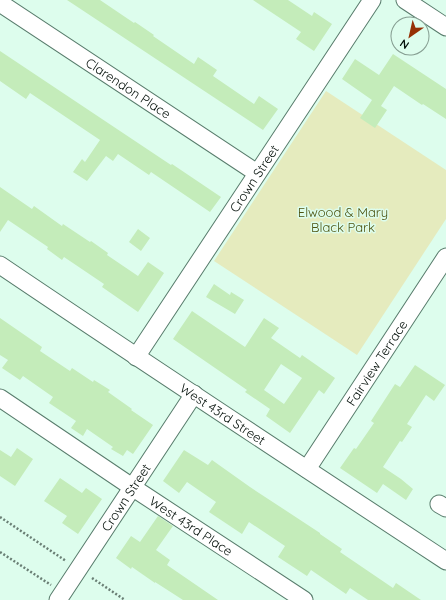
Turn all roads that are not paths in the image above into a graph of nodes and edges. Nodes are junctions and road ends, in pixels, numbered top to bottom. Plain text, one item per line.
1 (372, 0) edge
2 (405, 0) edge
3 (0, 3) edge
4 (446, 27) edge
5 (257, 173) junction
6 (446, 257) edge
7 (0, 265) edge
8 (136, 357) junction
9 (194, 394) junction
10 (0, 398) edge
11 (306, 469) junction
12 (132, 487) junction
13 (446, 561) edge
14 (55, 593) edge
15 (304, 600) edge

1 - 5 street, Crown Street
2 - 4 street
3 - 5 street, Clarendon Place
5 - 8 street, Crown Street
6 - 11 street, Fairview Terrace
7 - 8 street, West 43rd Street
8 - 9 street, West 43rd Street
9 - 11 street, West 43rd Street
9 - 12 street, Crown Street
10 - 12 street, West 43rd Place
11 - 13 street, West 43rd Street
12 - 14 street, Crown Street
12 - 15 street, West 43rd Place

